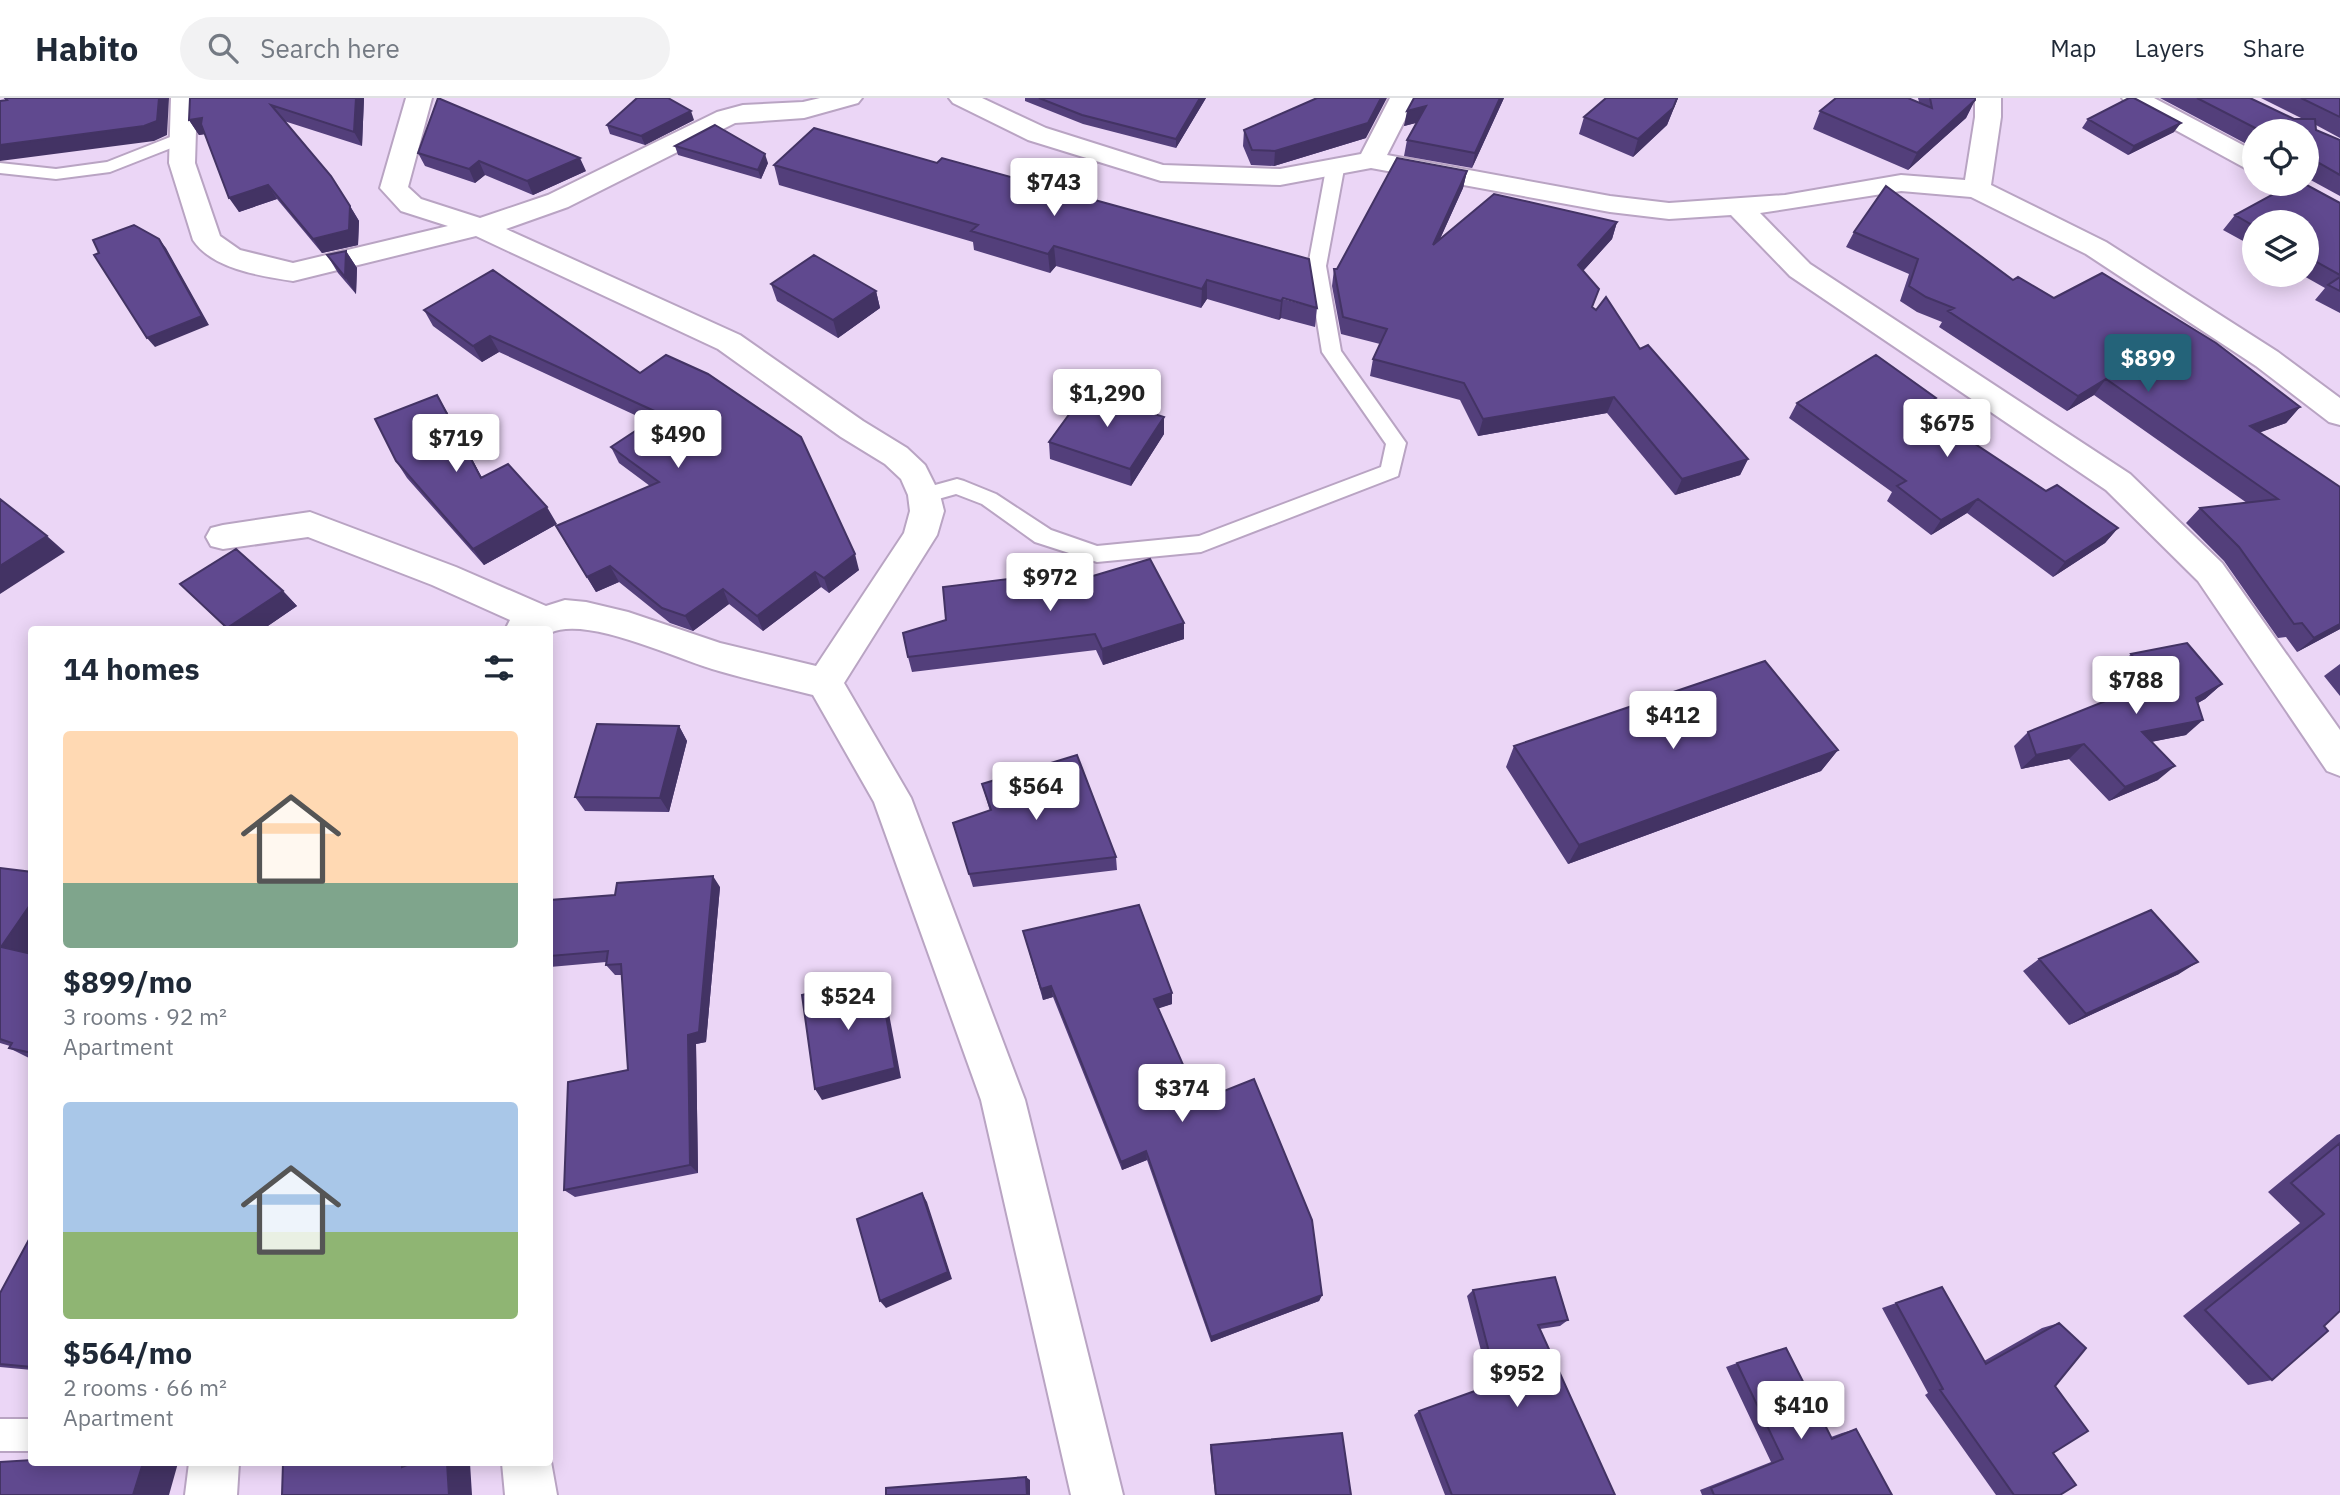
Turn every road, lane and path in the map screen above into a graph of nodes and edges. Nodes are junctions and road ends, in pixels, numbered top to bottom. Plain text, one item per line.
1 (184, 98) edge
2 (419, 98) edge
3 (849, 98) edge
4 (962, 98) edge
5 (1403, 98) edge
6 (1987, 98) edge
7 (2135, 98) edge
8 (750, 104) edge
9 (183, 137) junction
10 (2242, 156) edge
11 (1371, 160) junction
12 (0, 168) edge
13 (1335, 169) junction
14 (1977, 189) junction
15 (1738, 206) junction
16 (481, 228) junction
17 (2340, 414) edge
18 (924, 495) junction
19 (223, 537) dead end
20 (534, 625) edge
21 (825, 683) junction
22 (2340, 761) edge
23 (0, 1435) edge
24 (28, 1435) edge
25 (214, 1466) edge
26 (527, 1466) edge
27 (211, 1495) edge
28 (531, 1495) edge
29 (1097, 1495) edge

1 - 9 street
2 - 16 street
3 - 8 street
4 - 13 street
5 - 11 street
6 - 14 street
7 - 10 street
8 - 16 street
9 - 12 lane
9 - 16 street
11 - 13 street
11 - 15 street
13 - 18 lane
14 - 15 street
14 - 17 street
15 - 22 street
16 - 18 street
18 - 21 street
19 - 20 street
20 - 21 street
21 - 29 street
23 - 24 lane
25 - 27 street
26 - 28 street

